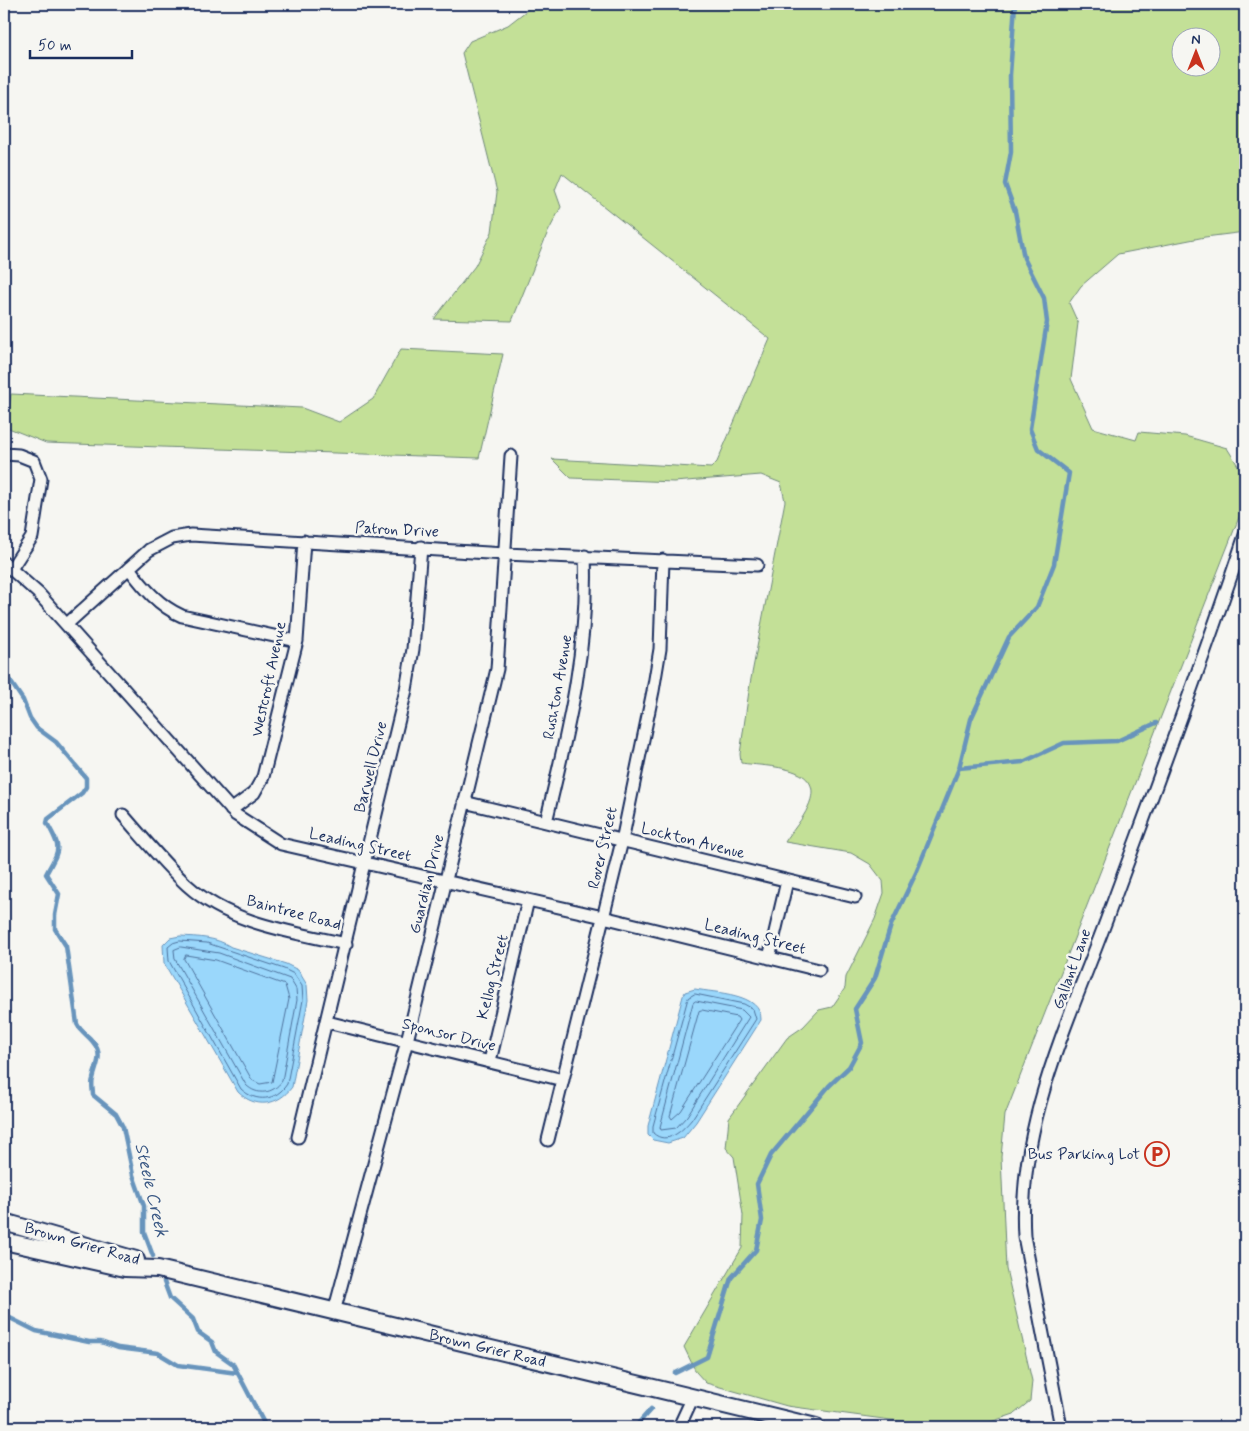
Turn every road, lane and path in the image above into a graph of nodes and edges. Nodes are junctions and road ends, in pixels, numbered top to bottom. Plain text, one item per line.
1 (4, 454) edge
2 (512, 456) dead end
3 (1245, 536) edge
4 (304, 541) junction
5 (421, 547) junction
6 (505, 554) junction
7 (585, 556) junction
8 (663, 560) junction
9 (757, 565) dead end
10 (7, 566) edge
11 (129, 568) junction
12 (67, 624) junction
13 (297, 641) junction
14 (464, 802) junction
15 (231, 810) junction
16 (123, 815) dead end
17 (546, 822) junction
18 (622, 841) junction
19 (364, 863) junction
20 (444, 881) junction
21 (788, 881) junction
22 (855, 897) dead end
23 (528, 900) junction
24 (603, 917) junction
25 (346, 944) junction
26 (769, 958) junction
27 (818, 970) dead end
28 (327, 1022) junction
29 (407, 1041) junction
30 (490, 1061) junction
31 (563, 1080) junction
32 (298, 1137) dead end
33 (548, 1140) dead end
34 (4, 1222) edge
35 (4, 1241) edge
36 (158, 1269) junction
37 (334, 1312) junction
38 (692, 1398) junction
39 (679, 1427) edge
40 (816, 1427) edge
41 (1060, 1427) edge

1 - 10 street
2 - 6 street, Guardian Drive
3 - 41 street, Gallant Lane
4 - 5 street, Patron Drive
4 - 11 street, Patron Drive
4 - 13 street, Westcroft Avenue
5 - 6 street, Patron Drive
5 - 19 street, Barwell Drive
6 - 7 street, Patron Drive
6 - 14 street, Guardian Drive
7 - 8 street, Patron Drive
7 - 17 street, Rushton Avenue
8 - 9 street, Patron Drive
8 - 18 street, Rover Street
10 - 12 street, Leading Street
11 - 12 street, Patron Drive
11 - 13 street
12 - 15 street, Leading Street
13 - 15 street, Westcroft Avenue
14 - 17 street, Lockton Avenue
14 - 20 street, Guardian Drive
15 - 19 street, Leading Street
16 - 25 street, Baintree Road
17 - 18 street, Lockton Avenue
18 - 21 street, Lockton Avenue
18 - 24 street, Rover Street
19 - 20 street, Leading Street
19 - 25 street, Barwell Drive
20 - 23 street, Leading Street
20 - 29 street, Guardian Drive
21 - 22 street, Lockton Avenue
21 - 26 street
23 - 24 street, Leading Street
23 - 30 street, Kellog Street
24 - 26 street, Leading Street
24 - 31 street, Rover Street
25 - 28 street, Barwell Drive
26 - 27 street, Leading Street
28 - 29 street, Sponsor Drive
28 - 32 street, Barwell Drive
29 - 30 street, Sponsor Drive
29 - 37 street, Guardian Drive
30 - 31 street, Sponsor Drive
31 - 33 street, Rover Street
34 - 36 main road, Brown Grier Road
35 - 36 main road, Brown Grier Road
36 - 37 main road, Brown Grier Road
37 - 38 main road, Brown Grier Road
38 - 39 street
38 - 40 main road, Brown Grier Road

